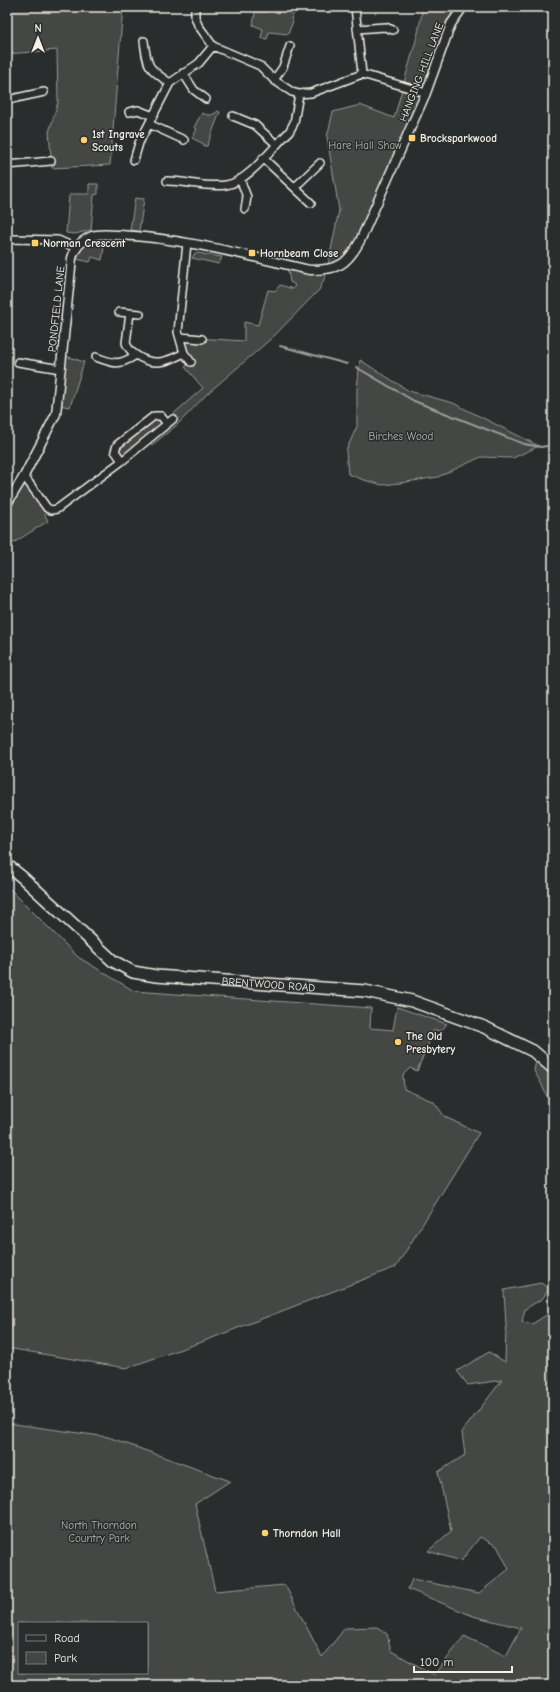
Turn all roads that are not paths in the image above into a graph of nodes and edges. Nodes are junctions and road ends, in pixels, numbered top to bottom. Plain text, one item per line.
1 (195, 7) edge
2 (354, 7) edge
3 (463, 7) edge
4 (357, 29) junction
5 (393, 30) dead end
6 (144, 41) dead end
7 (213, 46) junction
8 (290, 46) dead end
9 (183, 73) junction
10 (362, 74) junction
11 (274, 80) junction
12 (170, 83) junction
13 (44, 92) dead end
14 (426, 93) junction
15 (299, 94) junction
16 (206, 99) dead end
17 (7, 100) edge
18 (129, 112) dead end
19 (153, 116) junction
20 (233, 116) dead end
21 (149, 124) junction
22 (184, 140) dead end
23 (276, 144) junction
24 (263, 158) junction
25 (134, 160) dead end
26 (51, 161) dead end
27 (320, 163) dead end
28 (7, 165) edge
29 (240, 179) junction
30 (167, 181) dead end
31 (295, 187) junction
32 (311, 203) dead end
33 (245, 209) dead end
34 (7, 240) edge
35 (187, 243) junction
36 (76, 248) junction
37 (119, 312) dead end
38 (130, 313) junction
39 (140, 314) dead end
40 (180, 337) junction
41 (202, 339) dead end
42 (184, 353) junction
43 (136, 355) junction
44 (96, 357) dead end
45 (18, 362) dead end
46 (191, 362) dead end
47 (61, 369) junction
48 (122, 461) junction
49 (24, 476) junction
50 (7, 504) edge
51 (7, 865) edge
52 (553, 1068) edge

1 - 7 street
2 - 4 street
3 - 14 street, HANGING HILL LANE
4 - 5 street
4 - 10 street
6 - 12 street
7 - 9 street
7 - 11 street
8 - 11 street
9 - 12 street
9 - 16 street
10 - 14 street
10 - 15 street
11 - 15 street
12 - 19 street
13 - 17 street
14 - 35 street, HANGING HILL LANE
15 - 23 street
18 - 19 street
19 - 21 street
20 - 23 street
21 - 22 street
21 - 25 street
23 - 24 street
24 - 29 street
24 - 31 street
26 - 28 street
27 - 31 street
29 - 30 street
29 - 33 street
31 - 32 street
34 - 36 street
35 - 36 street
35 - 40 street
36 - 47 street, PONDFIELD LANE
37 - 38 street
38 - 39 street
38 - 43 street
40 - 41 street
40 - 42 street
42 - 43 street
42 - 46 street
43 - 44 street
45 - 47 street
47 - 49 street, PONDFIELD LANE
48 - 48 street
48 - 49 street
49 - 50 street, PONDFIELD LANE
51 - 52 main road, BRENTWOOD ROAD

